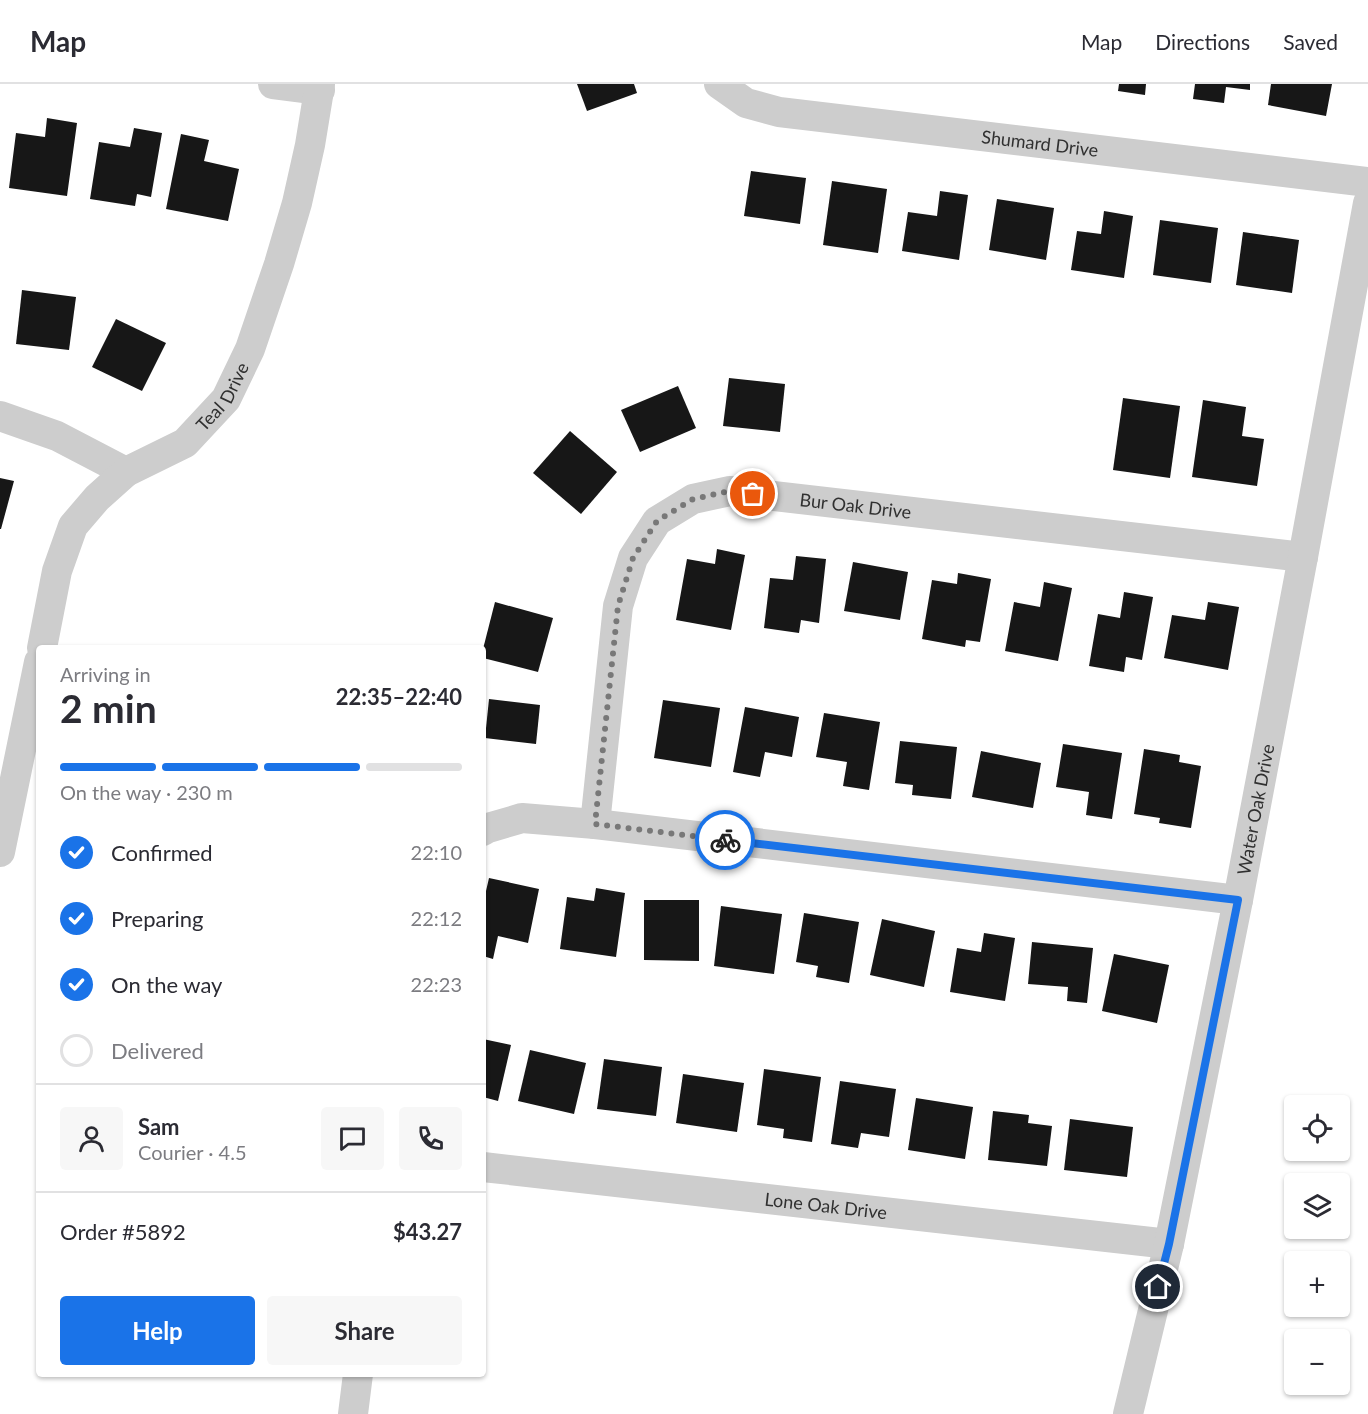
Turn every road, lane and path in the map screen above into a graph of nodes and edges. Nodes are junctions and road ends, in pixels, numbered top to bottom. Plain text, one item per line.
1 (273, 84) edge
2 (718, 84) edge
3 (320, 87) edge
4 (1368, 182) edge
5 (1368, 202) edge
6 (0, 416) edge
7 (126, 472) junction
8 (1303, 557) junction
9 (43, 645) edge
10 (36, 671) edge
11 (11, 747) edge
12 (595, 824) junction
13 (486, 829) edge
14 (0, 852) edge
15 (1238, 900) junction
16 (486, 1167) edge
17 (1169, 1244) junction
18 (358, 1377) edge
19 (353, 1414) edge
20 (1128, 1414) edge

1 - 3 street
2 - 4 street, Shumard Drive
3 - 7 street, Teal Drive
5 - 8 street, Water Oak Drive
6 - 7 street
7 - 9 street, Teal Drive
8 - 12 street, Bur Oak Drive
8 - 15 street, Water Oak Drive
10 - 11 street
11 - 14 street
12 - 13 street
12 - 15 street
15 - 17 street, Water Oak Drive
16 - 17 street, Lone Oak Drive
17 - 20 street, Water Oak Drive
18 - 19 street

